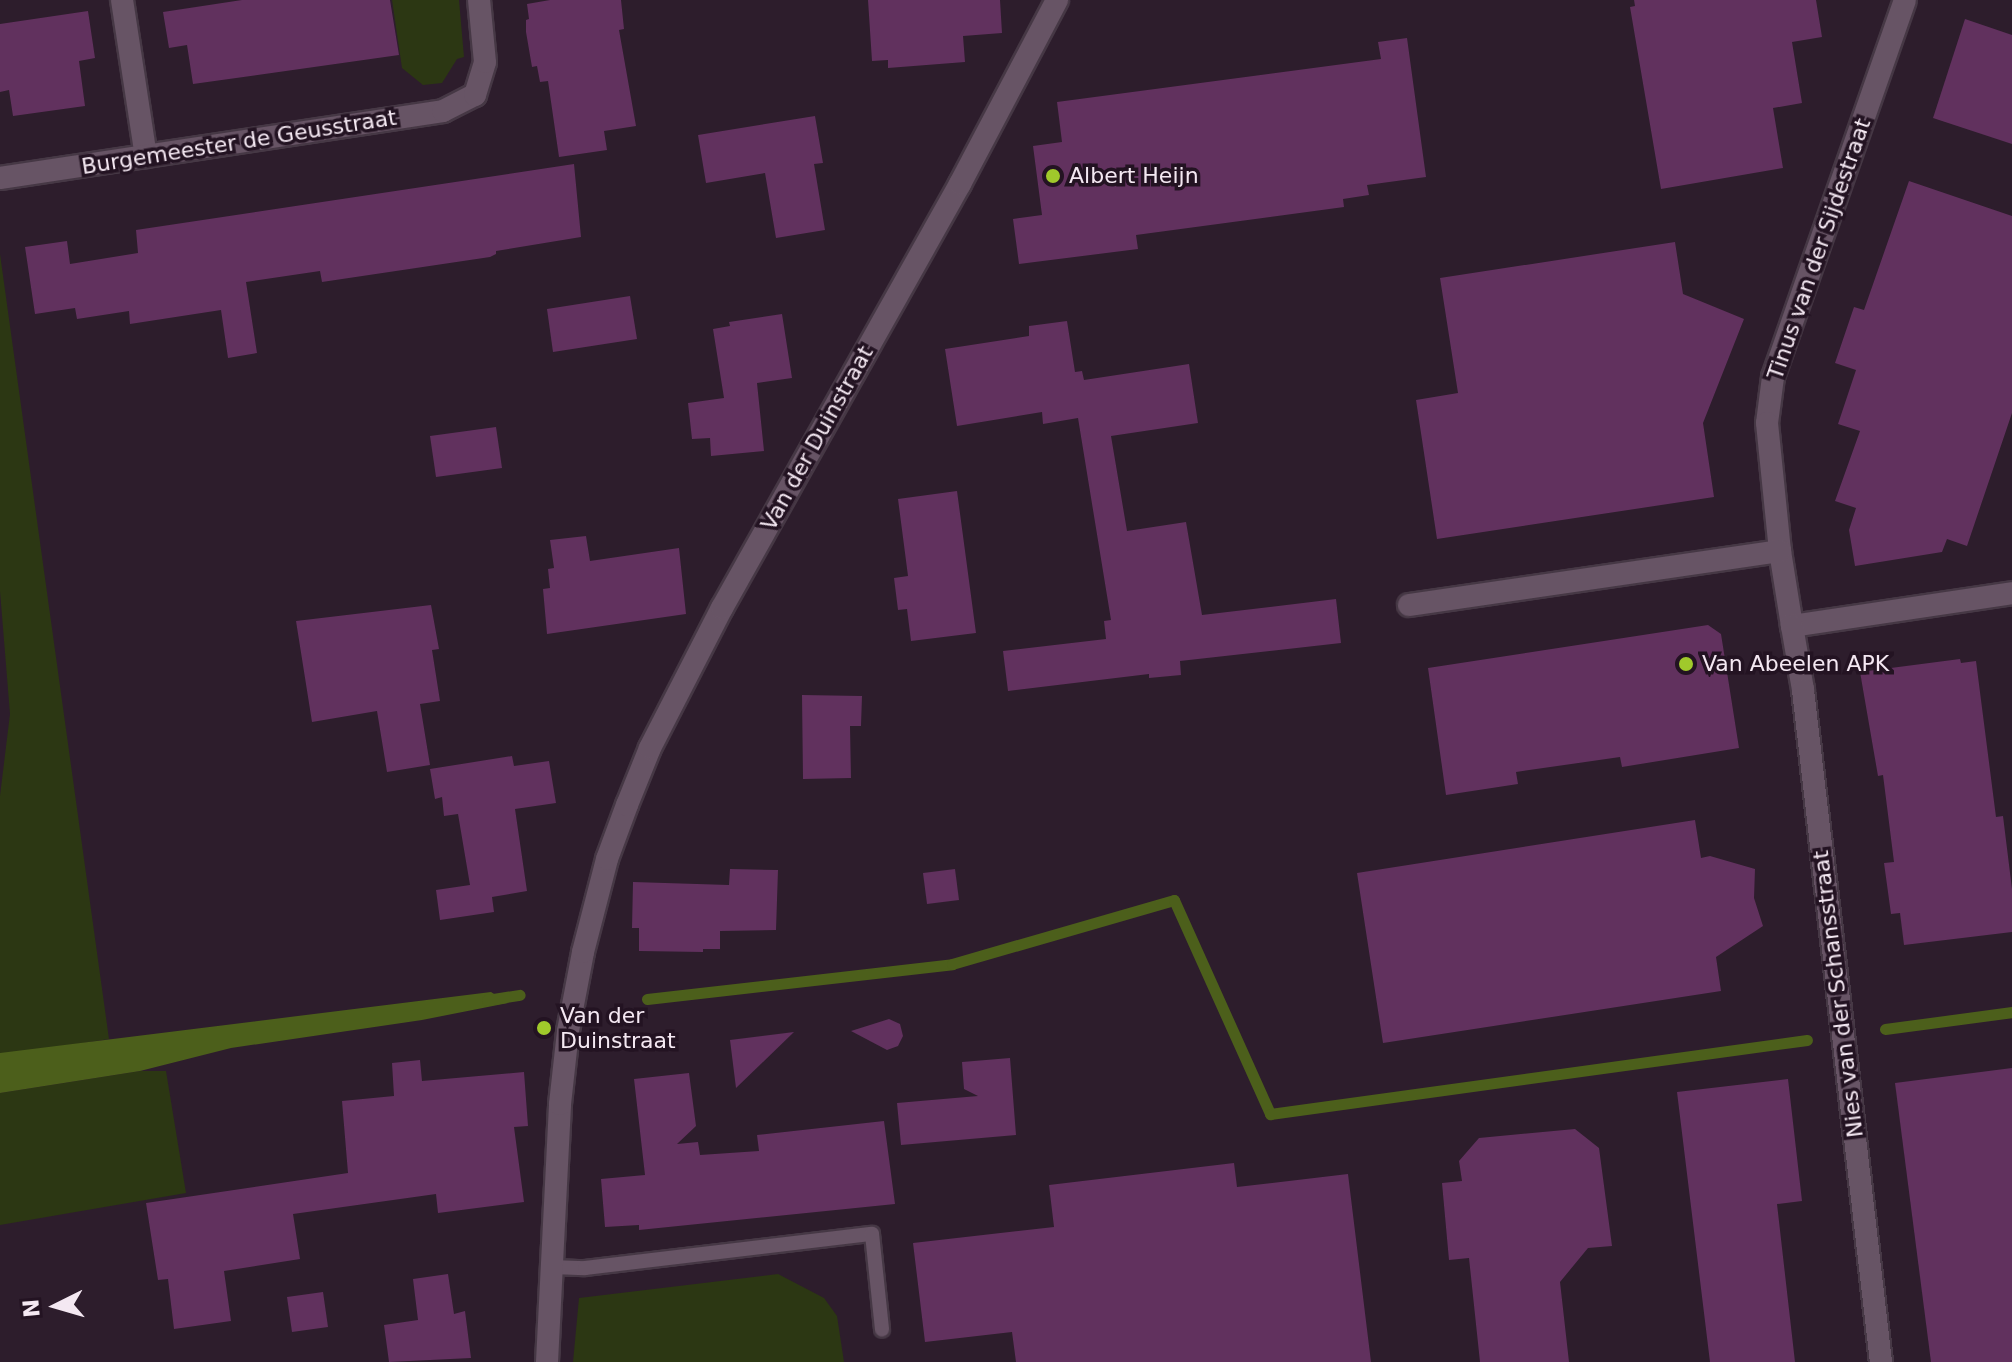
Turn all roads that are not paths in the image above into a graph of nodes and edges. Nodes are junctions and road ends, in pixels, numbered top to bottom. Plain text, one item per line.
1 (122, 0) edge
2 (479, 0) edge
3 (1057, 0) edge
4 (1905, 0) edge
5 (146, 156) junction
6 (0, 178) edge
7 (1780, 551) junction
8 (2012, 593) edge
9 (1409, 605) dead end
10 (1792, 626) junction
11 (552, 1267) junction
12 (882, 1329) dead end
13 (547, 1362) edge
14 (1881, 1362) edge

1 - 5 street
2 - 5 street, Burgemeester de Geusstraat
3 - 11 street, Van der Duinstraat
4 - 7 street, Tinus van der Sijdestraat
5 - 6 street, Burgemeester de Geusstraat
7 - 9 street
7 - 10 street, Nies van der Schansstraat
8 - 10 street
10 - 14 street, Nies van der Schansstraat
11 - 12 lane
11 - 13 street, Van der Duinstraat

